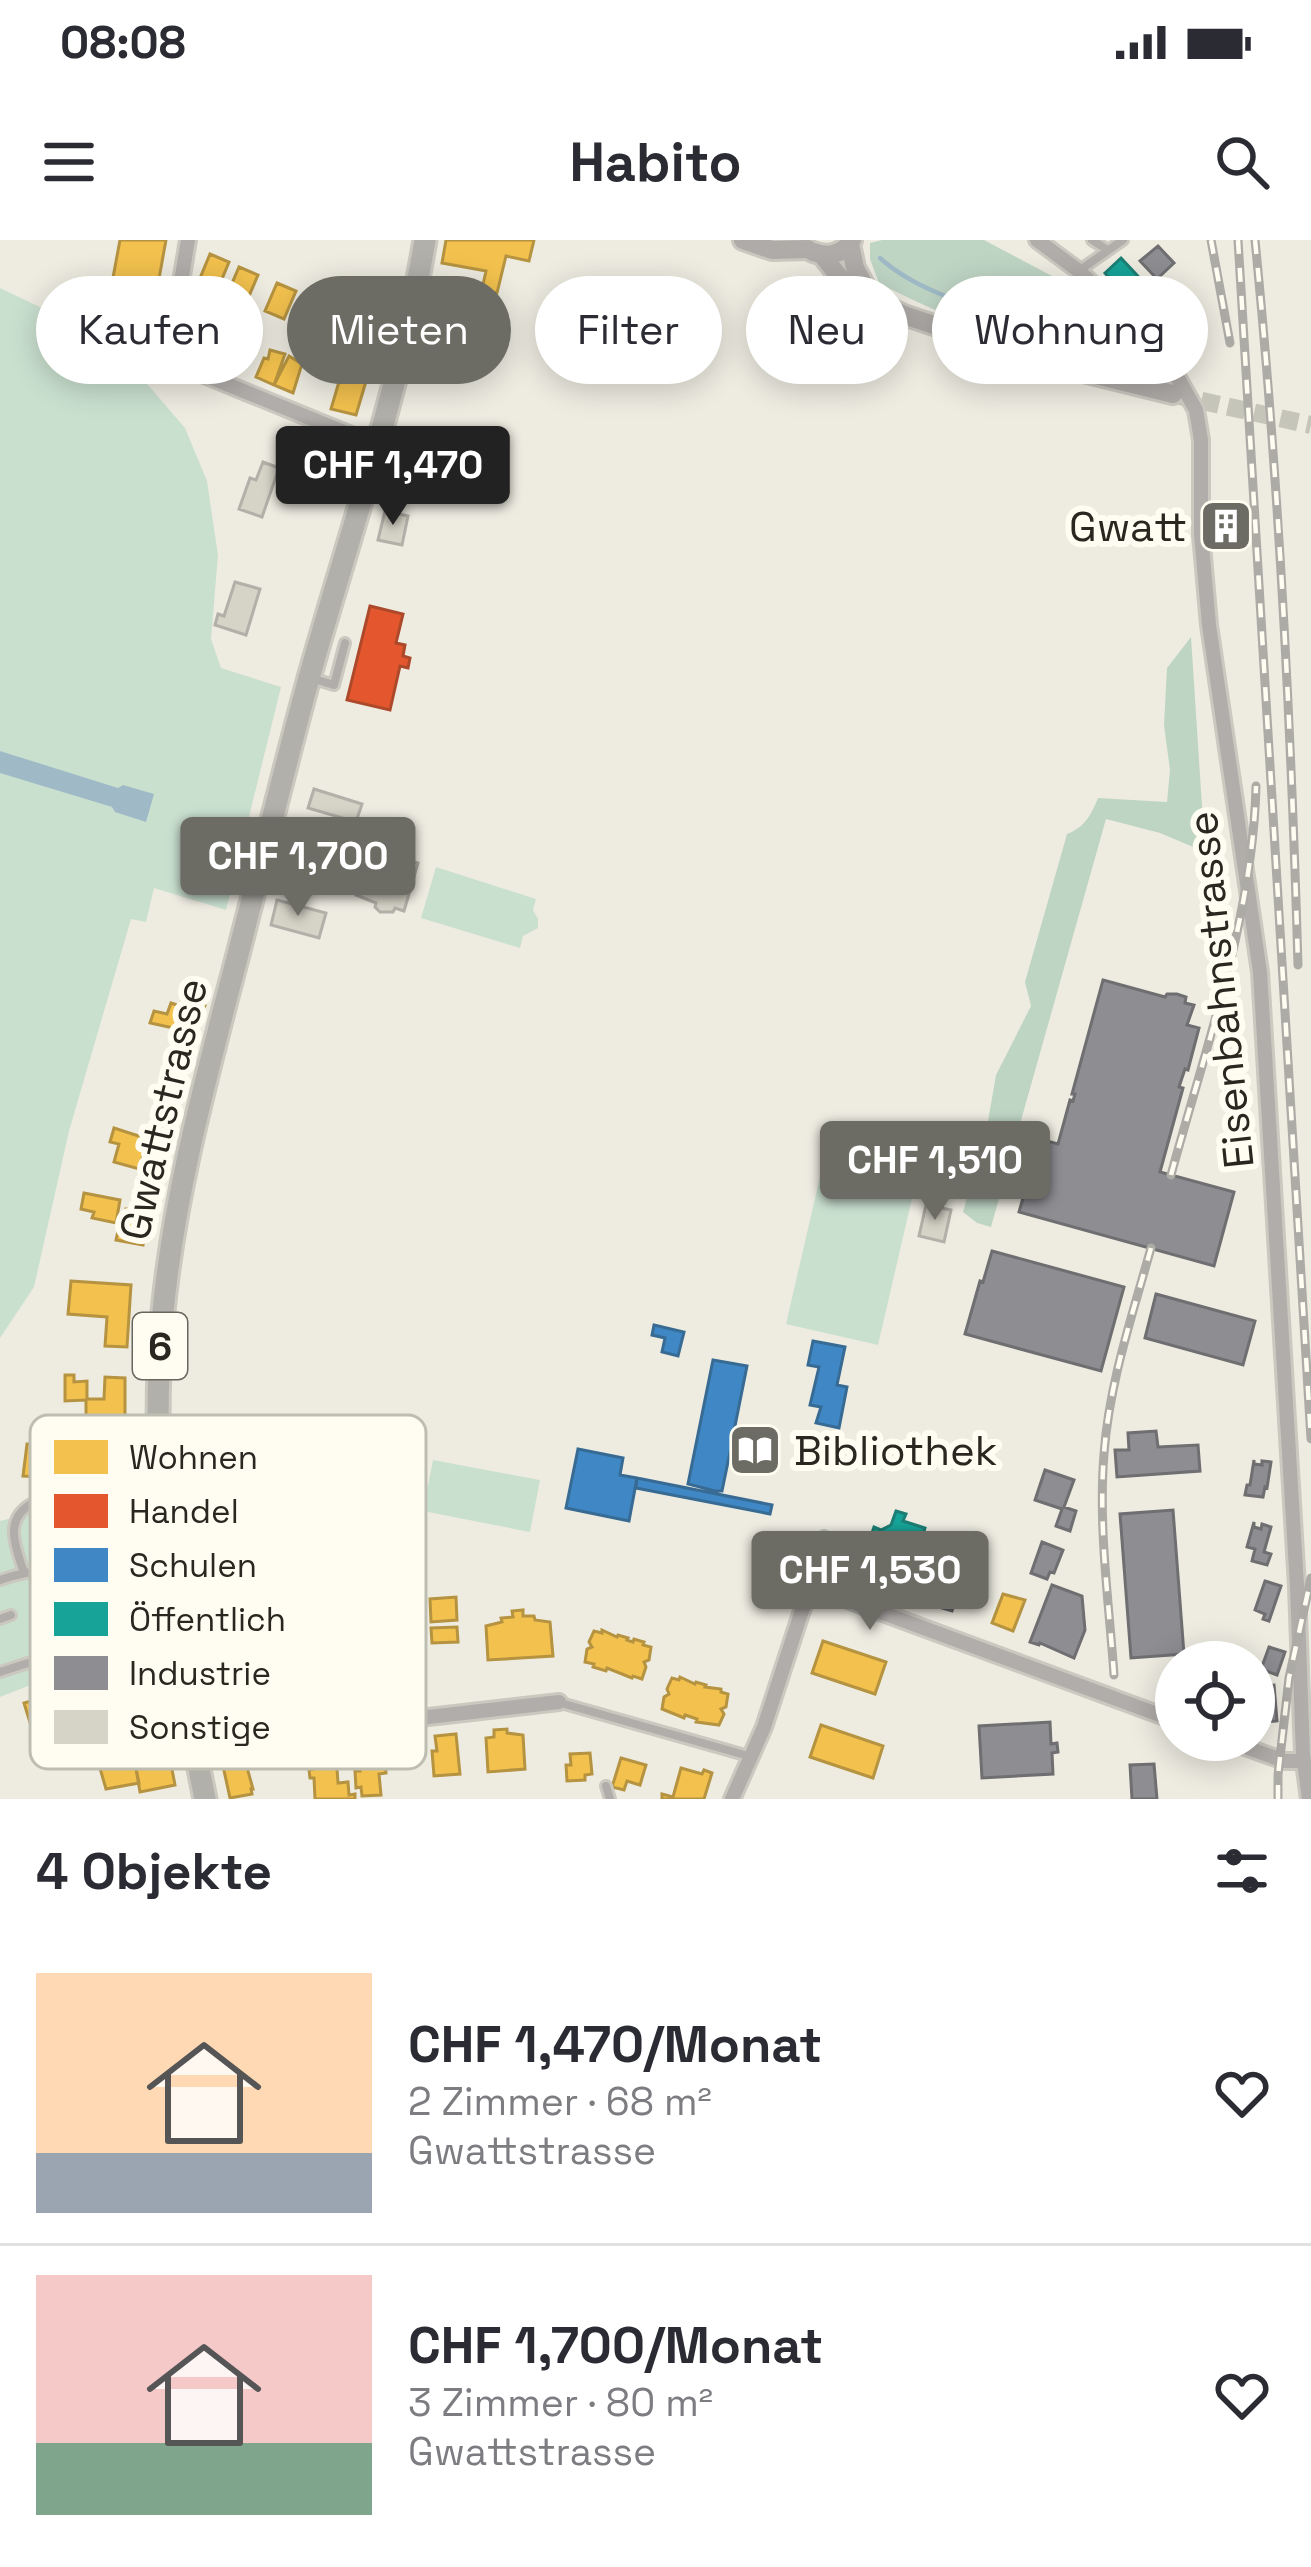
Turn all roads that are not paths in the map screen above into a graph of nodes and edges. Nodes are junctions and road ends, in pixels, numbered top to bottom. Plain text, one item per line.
1 (188, 240) edge
2 (425, 240) edge
3 (743, 240) edge
4 (1037, 240) edge
5 (1092, 240) edge
6 (1123, 240) edge
7 (851, 242) edge
8 (811, 248) edge
9 (1106, 249) junction
10 (1079, 271) junction
11 (182, 276) edge
12 (837, 276) edge
13 (859, 276) edge
14 (908, 316) edge
15 (226, 384) edge
16 (1173, 394) tunnel mouth
17 (378, 446) junction
18 (345, 643) dead end
19 (310, 677) junction
20 (267, 844) junction
21 (311, 856) junction
22 (157, 1415) edge
23 (30, 1505) edge
24 (824, 1537) dead end
25 (24, 1573) junction
26 (30, 1573) edge
27 (0, 1580) edge
28 (810, 1586) junction
29 (11, 1616) dead end
30 (0, 1619) edge
31 (28, 1663) dead end
32 (0, 1672) edge
33 (559, 1702) joint
34 (1155, 1713) edge
35 (426, 1718) edge
36 (752, 1757) junction
37 (1275, 1758) edge
38 (1303, 1761) junction
39 (199, 1769) edge
40 (606, 1786) dead end
41 (205, 1799) edge
42 (610, 1799) edge
43 (732, 1799) edge
44 (1309, 1799) edge

1 - 11 street
2 - 17 main road, Gwattstrasse / 6
3 - 8 main road
4 - 10 street, Eisenbahnstrasse
5 - 9 lane
6 - 9 lane
7 - 8 main road
7 - 13 main road
8 - 12 main road
9 - 10 lane
10 - 38 street, Eisenbahnstrasse
14 - 16 main road
15 - 17 street
17 - 19 main road, Gwattstrasse / 6
18 - 19 lane
19 - 20 main road, Gwattstrasse / 6
20 - 21 lane
20 - 22 main road, Gwattstrasse / 6
21 - 21 lane
23 - 25 lane
24 - 28 lane
25 - 26 lane
25 - 27 lane
28 - 34 street
28 - 36 street
29 - 30 lane
31 - 32 lane
33 - 35 street
33 - 36 lane
36 - 43 street
37 - 38 street
38 - 44 street, Eisenbahnstrasse
39 - 41 main road, Gwattstrasse / 6
40 - 42 lane

